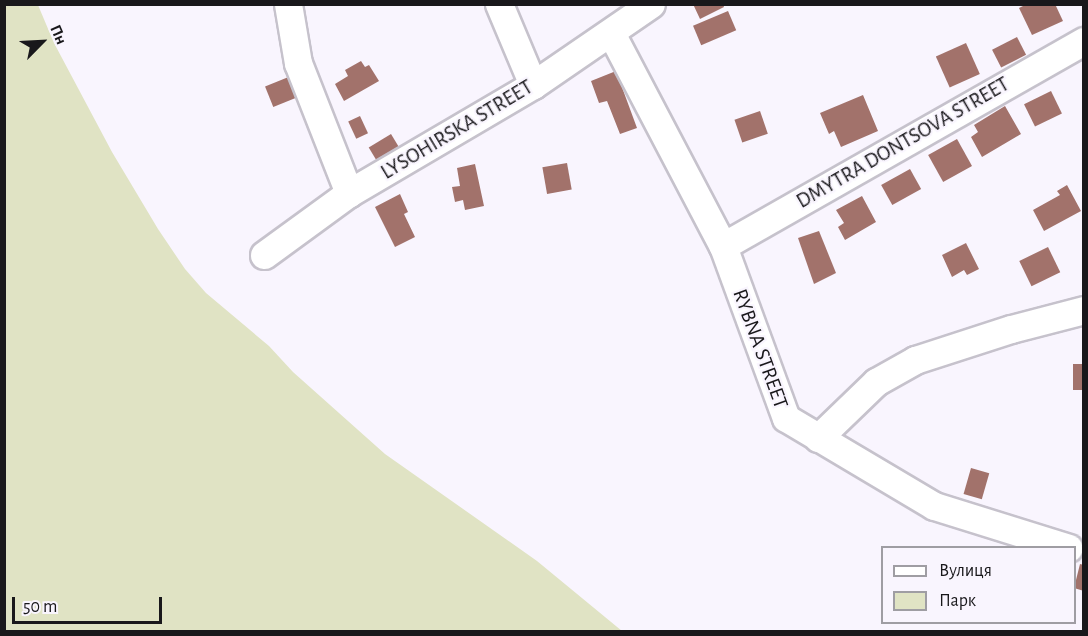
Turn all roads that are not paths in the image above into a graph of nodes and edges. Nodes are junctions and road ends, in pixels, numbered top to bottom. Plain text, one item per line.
1 (288, 4) edge
2 (498, 4) edge
3 (651, 4) edge
4 (611, 33) junction
5 (1083, 41) edge
6 (533, 85) junction
7 (349, 193) junction
8 (723, 246) junction
9 (264, 255) dead end
10 (1083, 310) edge
11 (818, 438) junction
12 (1063, 546) edge

1 - 7 street
2 - 6 street
3 - 4 street, LYSOHIRSKA STREET
4 - 6 street, LYSOHIRSKA STREET
4 - 8 street, RYBNA STREET
5 - 8 street, DMYTRA DONTSOVA STREET
6 - 7 street, LYSOHIRSKA STREET
7 - 9 street, LYSOHIRSKA STREET
8 - 11 street, RYBNA STREET
10 - 11 street
11 - 12 street, RYBNA STREET

